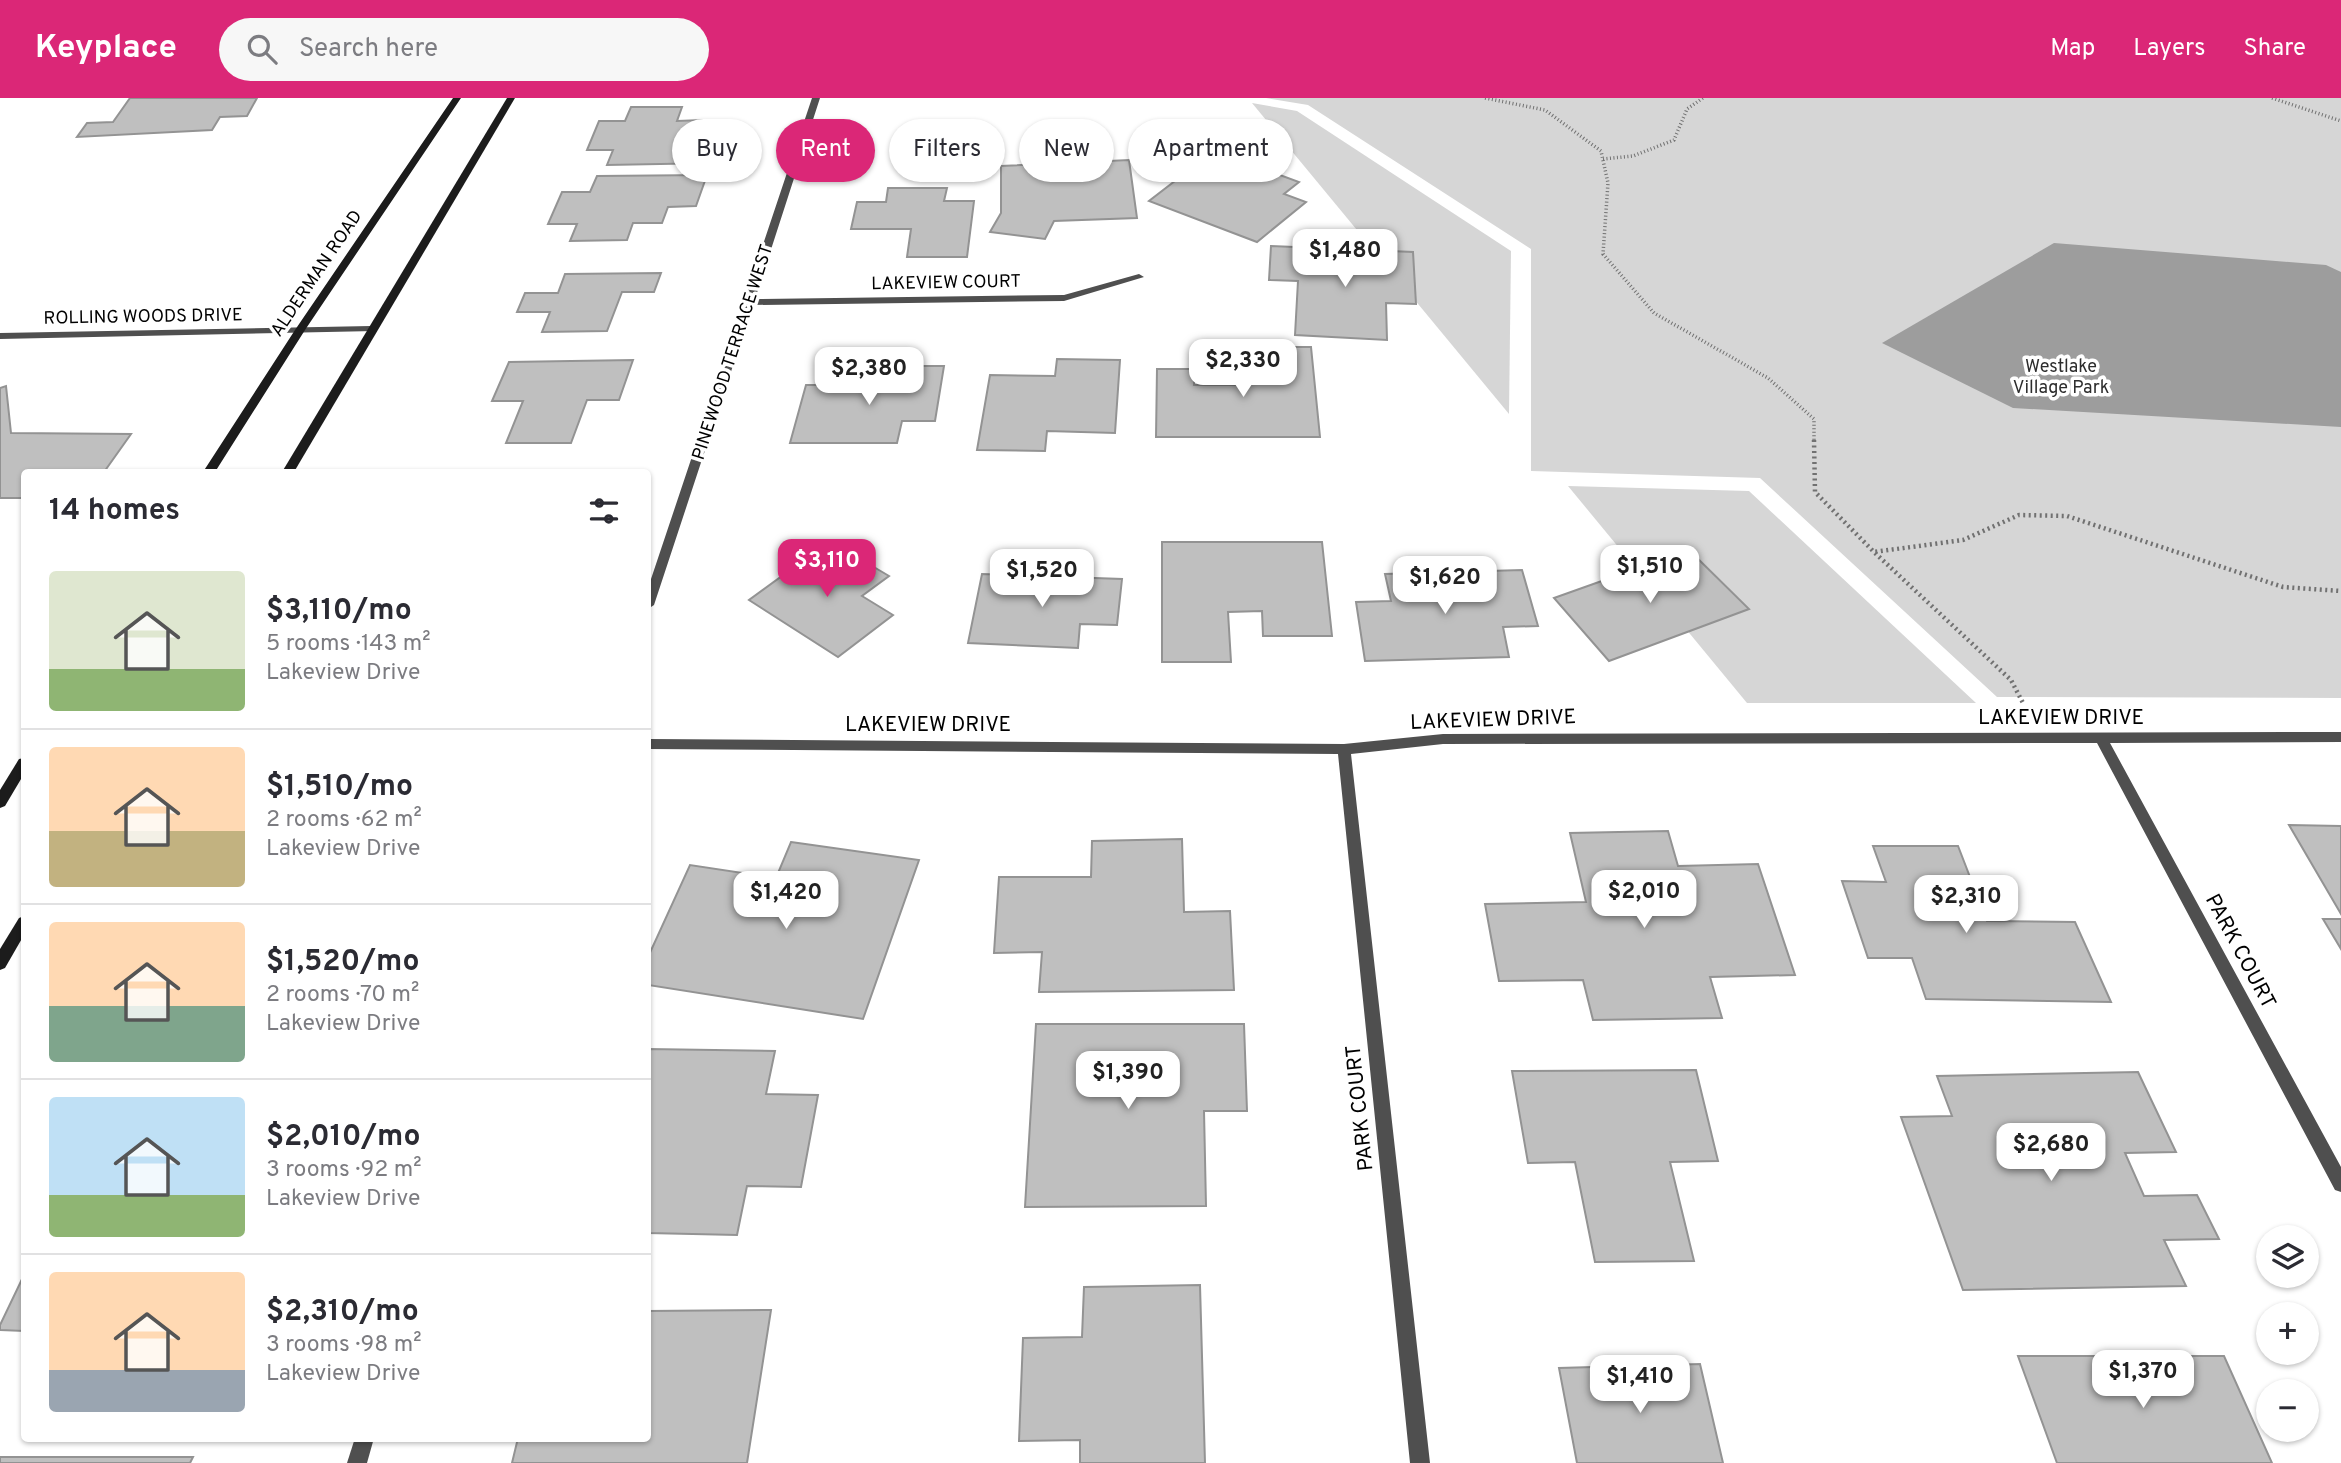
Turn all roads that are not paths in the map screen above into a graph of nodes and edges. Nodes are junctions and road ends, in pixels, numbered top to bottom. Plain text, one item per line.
1 (457, 98) edge
2 (511, 98) edge
3 (816, 98) edge
4 (1139, 277) dead end
5 (750, 302) junction
6 (371, 329) junction
7 (300, 330) junction
8 (0, 336) edge
9 (211, 469) edge
10 (290, 469) edge
11 (651, 596) edge
12 (2341, 737) edge
13 (2101, 738) junction
14 (651, 744) edge
15 (1344, 749) junction
16 (21, 768) edge
17 (0, 802) edge
18 (21, 927) edge
19 (0, 963) edge
20 (2341, 1184) edge
21 (364, 1442) edge
22 (357, 1463) edge
23 (1420, 1463) edge

1 - 7 main road, ALDERMAN ROAD
2 - 6 main road
3 - 5 street, PINEWOOD TERRACE WEST
4 - 5 street, LAKEVIEW COURT
5 - 11 street, PINEWOOD TERRACE WEST
6 - 7 street, ROLLING WOODS DRIVE
6 - 10 main road
7 - 8 street, ROLLING WOODS DRIVE
7 - 9 main road, ALDERMAN ROAD
12 - 13 street, LAKEVIEW DRIVE
13 - 15 street, LAKEVIEW DRIVE
13 - 20 street, PARK COURT
14 - 15 street, LAKEVIEW DRIVE
15 - 23 street, PARK COURT
16 - 17 main road
18 - 19 main road
21 - 22 street

